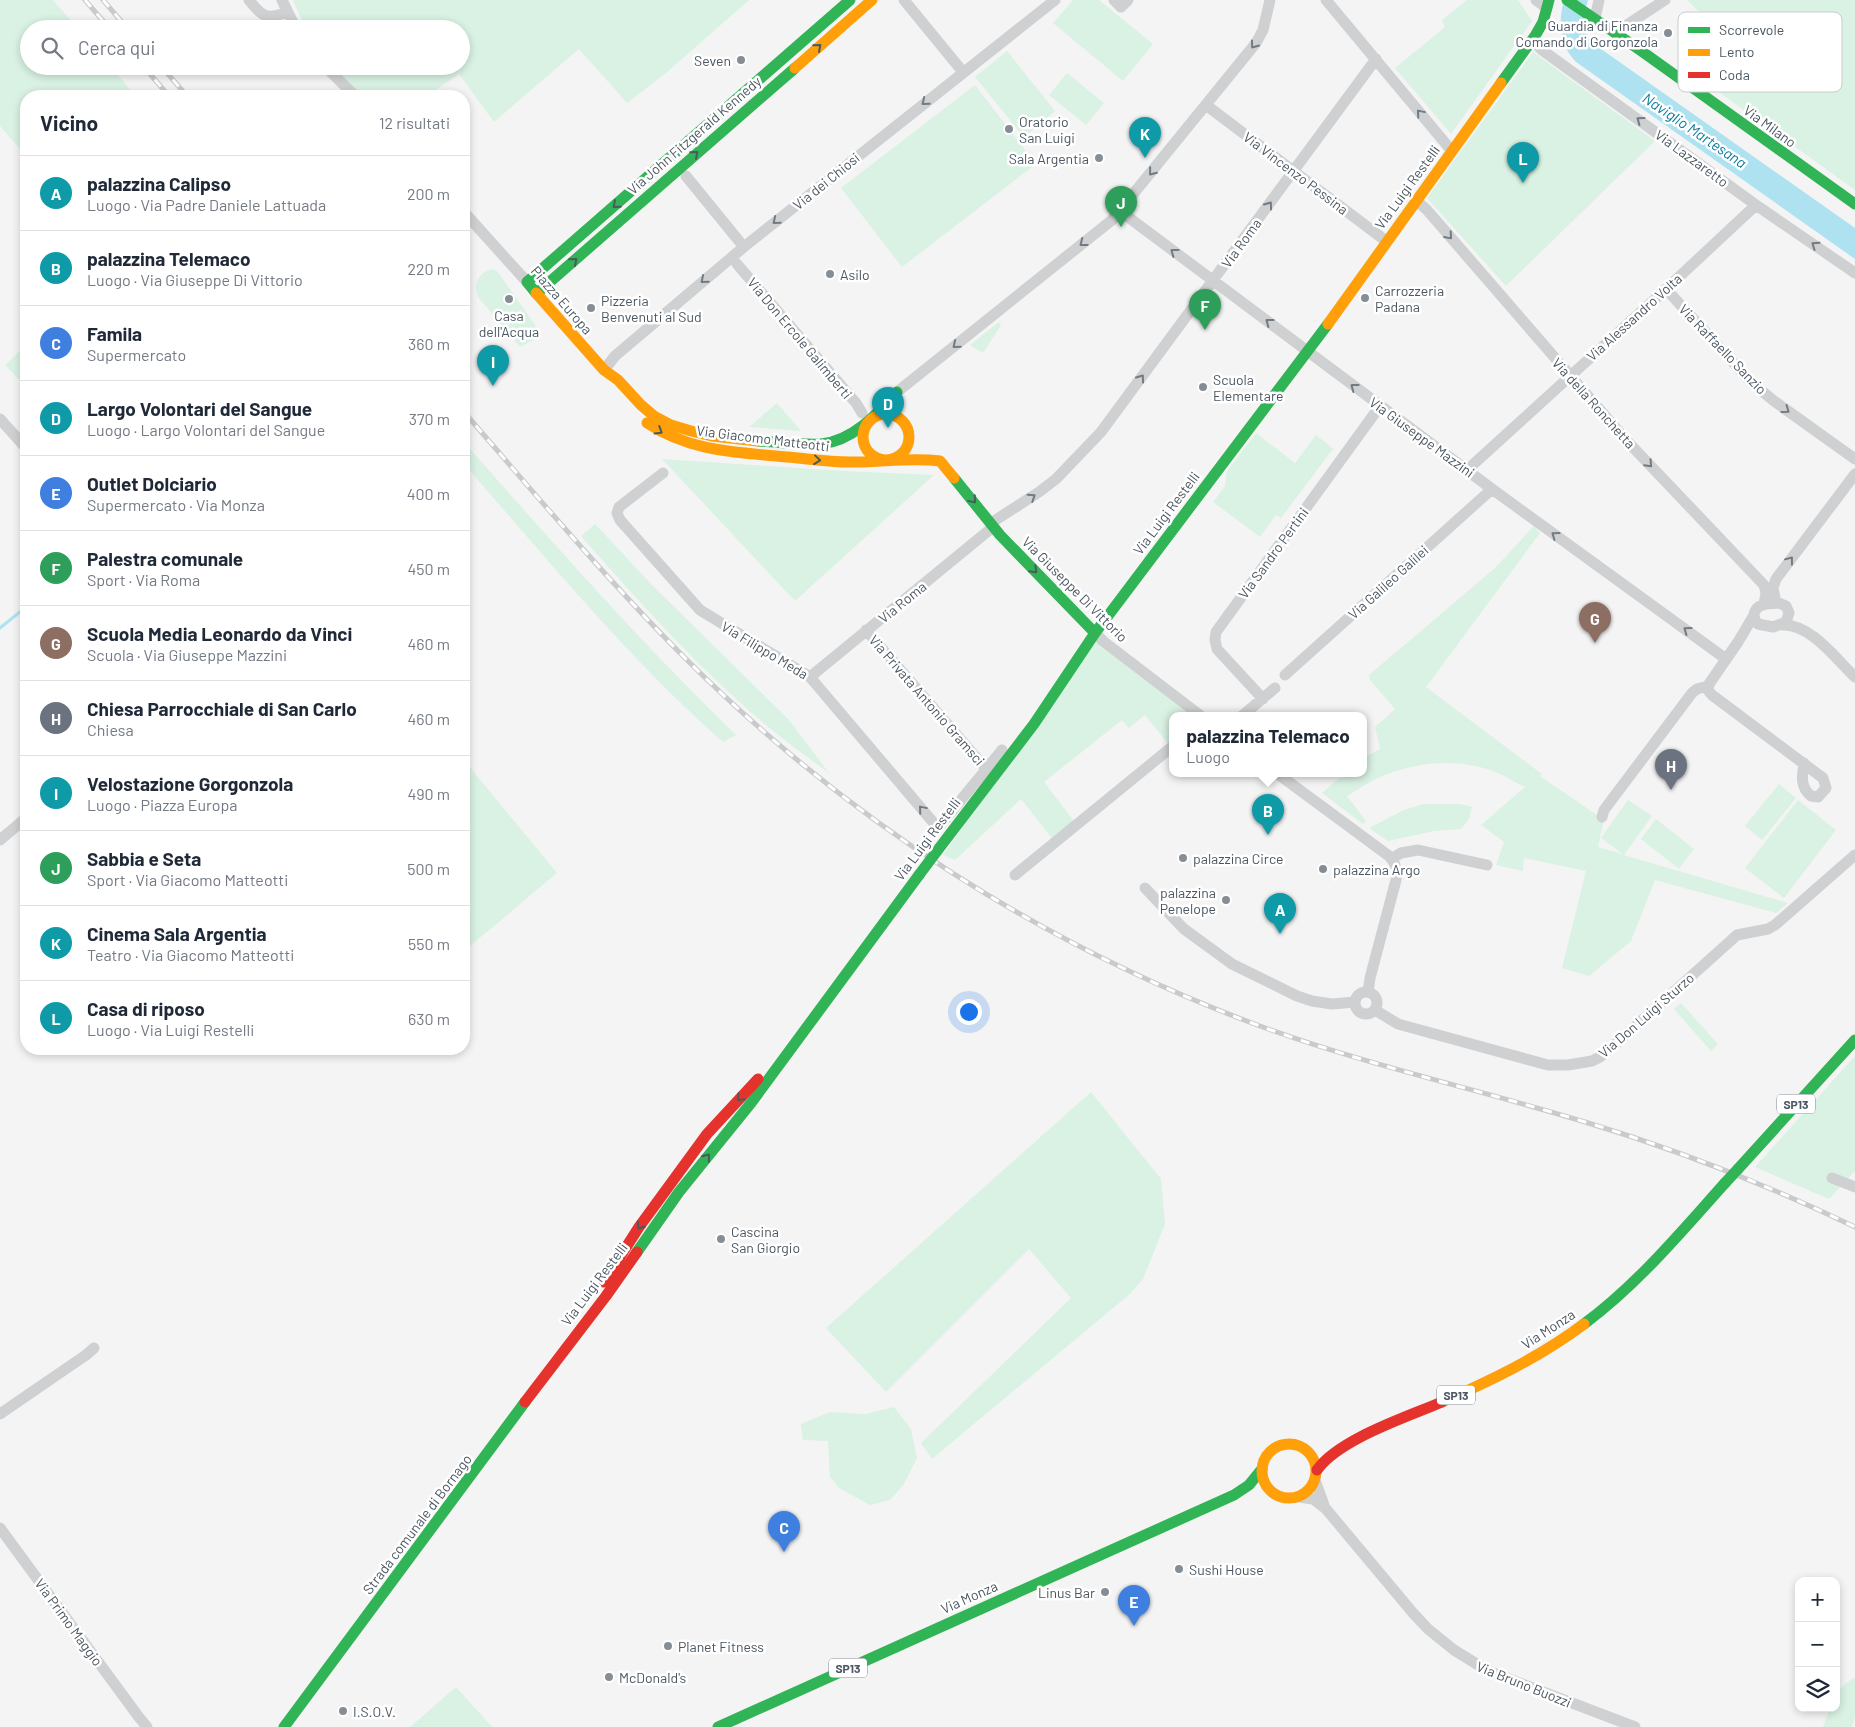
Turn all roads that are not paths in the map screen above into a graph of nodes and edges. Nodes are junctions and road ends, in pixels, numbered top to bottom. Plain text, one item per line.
1 (249, 0) edge
2 (282, 0) edge
3 (850, 0) edge
4 (872, 0) edge
5 (904, 0) edge
6 (1055, 0) edge
7 (1270, 0) edge
8 (1326, 0) edge
9 (1536, 0) edge
10 (1567, 0) edge
11 (1598, 0) edge
12 (1665, 0) edge
13 (1548, 4) edge
14 (287, 12) junction
15 (1590, 15) junction
16 (291, 20) edge
17 (1616, 32) junction
18 (1532, 40) junction
19 (1376, 59) junction
20 (963, 72) junction
21 (334, 75) edge
22 (1678, 77) edge
23 (349, 90) edge
24 (1698, 92) edge
25 (1206, 105) junction
26 (1451, 150) junction
27 (1294, 171) junction
28 (686, 176) dead end
29 (1416, 200) junction
30 (1855, 204) edge
31 (1756, 205) junction
32 (1120, 211) junction
33 (470, 219) edge
34 (738, 241) dead end
35 (1386, 241) junction
36 (737, 264) dead end
37 (1855, 273) edge
38 (1213, 281) junction
39 (527, 282) junction
40 (1666, 289) junction
41 (537, 294) junction
42 (1308, 351) junction
43 (604, 370) junction
44 (1569, 376) junction
45 (1380, 406) junction
46 (867, 416) junction
47 (0, 419) edge
48 (20, 441) edge
49 (889, 459) junction
50 (1855, 459) edge
51 (1467, 470) junction
52 (663, 473) dead end
53 (1855, 474) edge
54 (1492, 489) junction
55 (992, 525) junction
56 (1770, 604) junction
57 (1788, 610) junction
58 (1754, 616) junction
59 (1782, 625) junction
60 (1768, 627) junction
61 (866, 630) junction
62 (1808, 632) junction
63 (1096, 633) junction
64 (1738, 642) junction
65 (1726, 659) junction
66 (1285, 675) dead end
67 (810, 676) junction
68 (1855, 677) edge
69 (1708, 686) junction
70 (1274, 688) dead end
71 (1263, 699) junction
72 (1195, 712) edge
73 (1247, 712) edge
74 (1169, 749) edge
75 (1002, 750) dead end
76 (1804, 763) dead end
77 (987, 770) junction
78 (1282, 777) edge
79 (1602, 817) dead end
80 (20, 823) edge
81 (0, 840) edge
82 (1855, 855) edge
83 (1391, 859) junction
84 (1487, 865) dead end
85 (1015, 875) dead end
86 (1145, 888) dead end
87 (1368, 992) junction
88 (1355, 1002) junction
89 (1374, 1010) junction
90 (1855, 1040) edge
91 (1832, 1178) dead end
92 (1855, 1187) edge
93 (570, 1341) joint
94 (94, 1348) dead end
95 (0, 1414) edge
96 (1347, 1444) junction
97 (1306, 1449) junction
98 (1262, 1469) junction
99 (1316, 1475) junction
100 (1272, 1492) junction
101 (1234, 1495) junction
102 (1299, 1496) junction
103 (1326, 1509) junction
104 (0, 1528) edge
105 (140, 1722) edge
106 (285, 1726) edge
107 (148, 1727) edge
108 (718, 1727) edge
109 (1636, 1727) edge

1 - 14 street
2 - 14 street
3 -> 39 street, Via John Fitzgerald Kennedy
41 -> 4 street, Via John Fitzgerald Kennedy
5 - 20 street
6 - 20 street, Via dei Chiosi
7 -> 25 street
8 - 19 street
9 - 13 street
10 - 15 street, Via Milano
11 - 15 street
12 - 17 street
13 - 18 street, Via Luigi Restelli
14 - 16 street
15 - 17 street, Via Milano
17 - 22 street, Via Milano
18 - 26 street, Via Luigi Restelli
31 -> 18 street, Via Lazzaretto
26 -> 19 street
19 - 27 street, Via Roma
20 -> 43 street, Via dei Chiosi
21 - 23 street
24 - 30 street, Via Milano
25 - 27 street, Via Vincenzo Pessina
25 -> 32 street
26 - 29 street, Via Luigi Restelli
27 - 35 street, Via Vincenzo Pessina
38 -> 27 street, Via Roma
28 - 34 street
29 - 35 street, Via Luigi Restelli
29 -> 44 street, Via della Ronchetta
37 -> 31 street, Via Lazzaretto
31 - 40 street, Via Alessandro Volta
38 -> 32 street, Via Giuseppe Mazzini
32 -> 46 street
33 - 39 street, Piazza Europa
35 - 42 street, Via Luigi Restelli
36 - 46 street, Via Don Ercole Galimberti
42 -> 38 street, Via Giuseppe Mazzini
55 -> 38 street, Via Roma
39 - 41 street, Piazza Europa
40 - 44 street, Via Alessandro Volta
40 -> 50 street, Via Raffaello Sanzio
41 - 43 street, Piazza Europa
45 -> 42 street, Via Giuseppe Mazzini
42 - 63 street, Via Luigi Restelli
43 - 46 street, Via Giacomo Matteotti
43 -> 49 street, Via Giacomo Matteotti
44 - 51 street, Via Alessandro Volta
44 -> 56 street, Via della Ronchetta
45 - 51 street, Via Giuseppe Mazzini
45 - 71 street, Via Sandro Pertini
46 - 49 street
46 - 49 street
47 - 48 street
49 -> 55 street, Via Giuseppe Di Vittorio
51 - 54 street, Via Giuseppe Mazzini
52 - 67 street, Via Filippo Meda
56 -> 53 street
65 -> 54 street, Via Giuseppe Mazzini
54 - 66 street, Via Galileo Galilei
55 - 61 street, Via Roma
55 -> 63 street, Via Giuseppe Di Vittorio
56 - 57 street
56 - 58 street
57 - 59 street
57 - 62 street
58 - 60 street
58 - 64 street
59 - 60 street
59 - 62 street
60 - 64 street
61 - 67 street, Via Roma
61 - 77 street, Via Privata Antonio Gramsci
62 - 68 street
63 - 72 street, Via Giuseppe Di Vittorio
63 - 93 street, Via Luigi Restelli, bridge
64 - 65 street
65 - 69 street
77 -> 67 street, Via Filippo Meda
69 - 76 street
69 - 79 street
70 - 71 street
71 - 73 street
74 - 85 street
75 - 77 street
78 - 83 street
80 - 81 street
82 - 89 street, Via Don Luigi Sturzo
83 - 84 street
83 - 87 street
86 - 88 street
87 - 88 street
87 - 89 street
88 - 89 street, Via Don Luigi Sturzo
90 - 96 street, Via Monza / SP13, bridge
91 - 92 street
93 - 106 street, Strada comunale di Bornago
94 - 95 street
96 - 97 street, Via Monza / SP13
96 - 99 street, Via Monza / SP13
97 - 98 street, Via Monza / SP13
97 - 99 street
98 - 100 street
98 - 101 street, Via Monza / SP13
99 - 102 street, Via Monza / SP13
99 - 103 street, Via Bruno Buozzi
100 - 101 street, Via Monza / SP13
100 - 102 street, Via Monza / SP13
101 - 108 street, Via Monza / SP13
102 - 103 street, Via Bruno Buozzi
103 - 109 street, Via Bruno Buozzi
104 - 105 street, Via Primo Maggio
105 - 107 street, Via Primo Maggio

